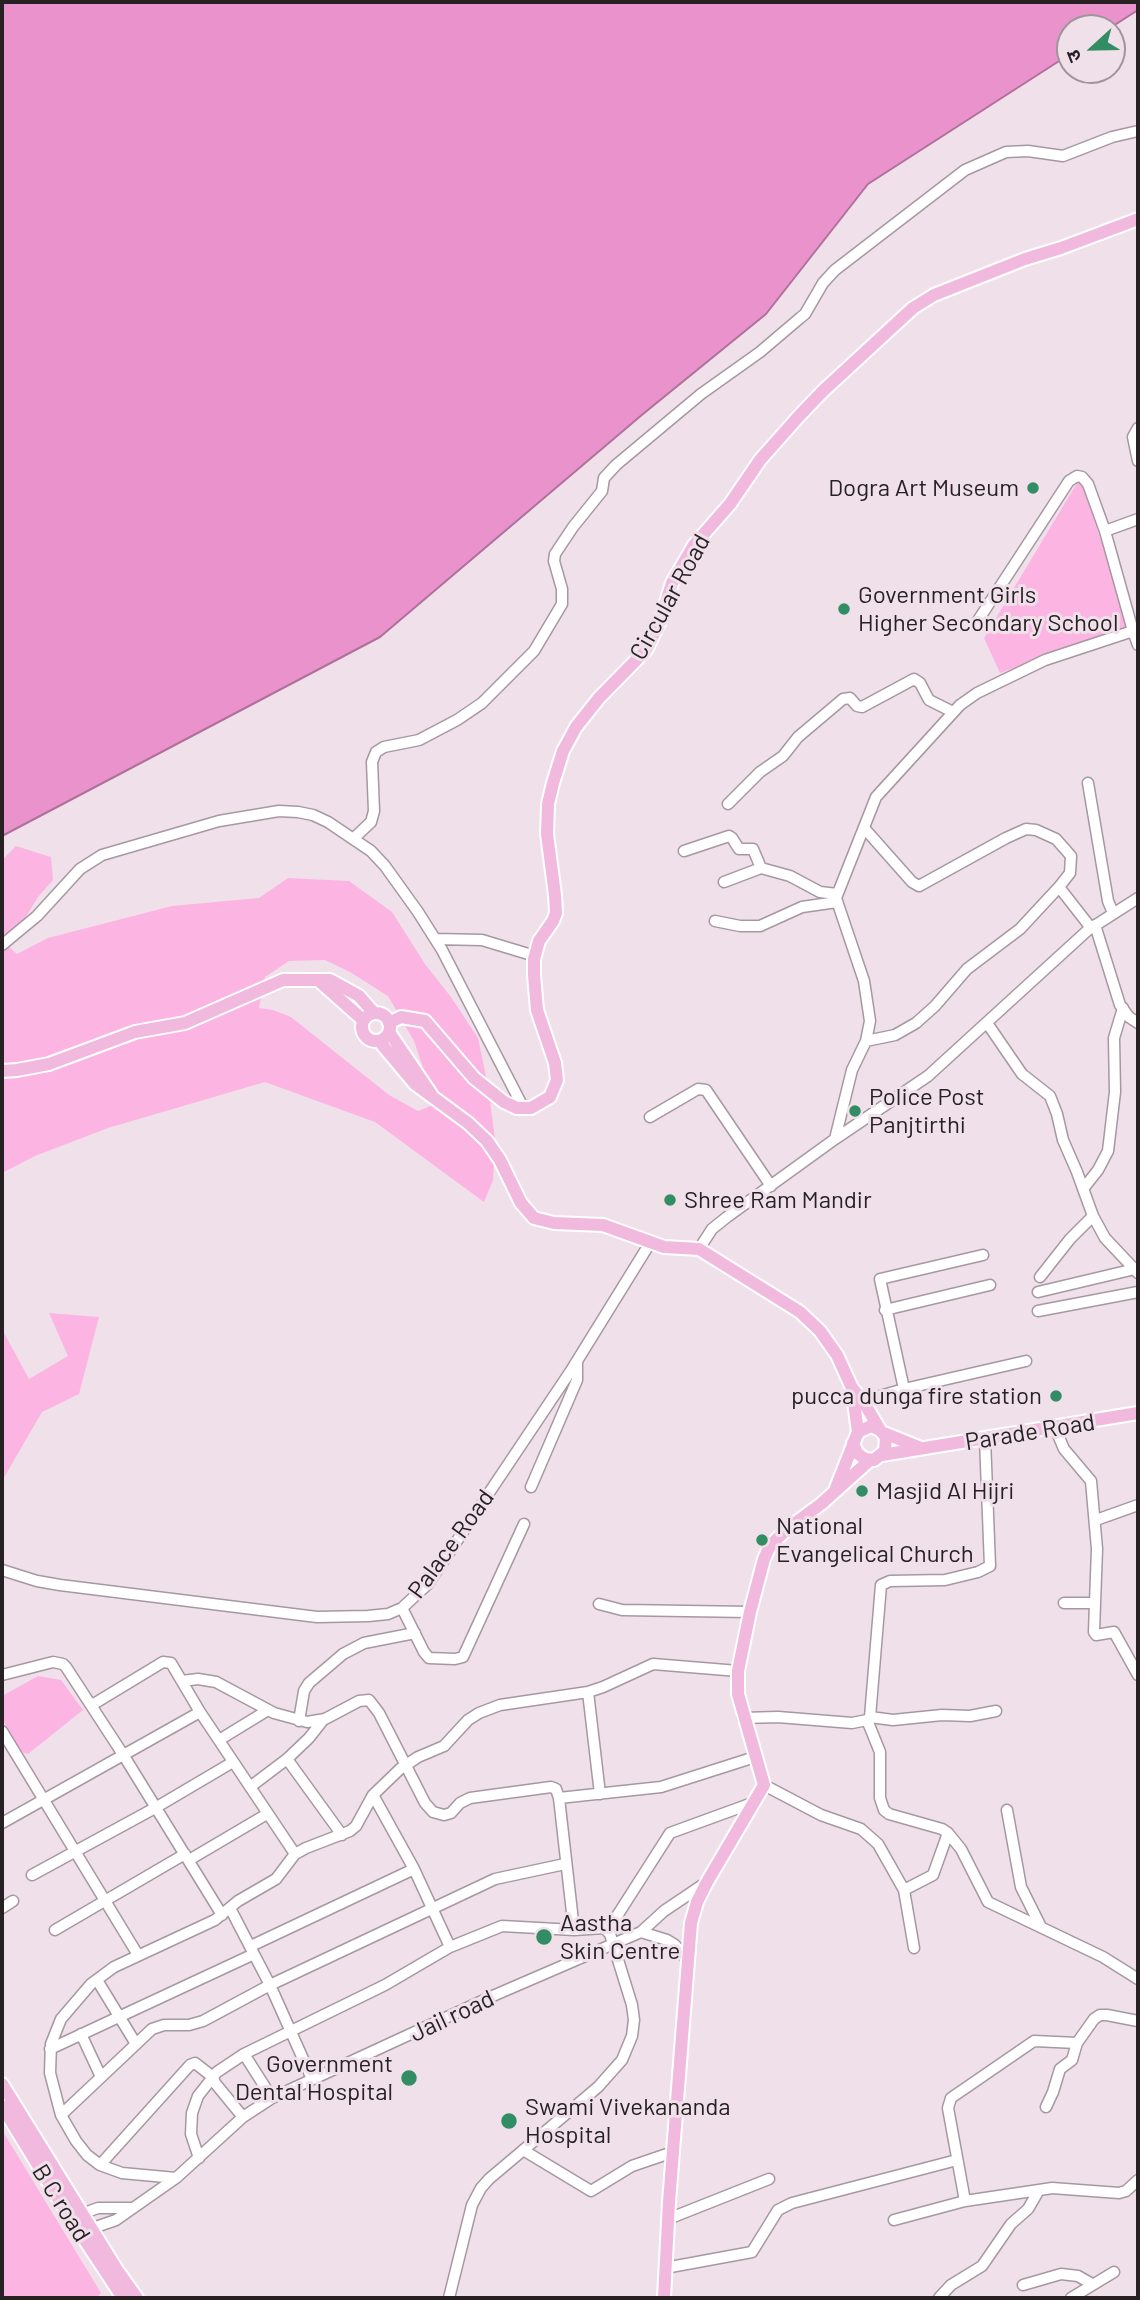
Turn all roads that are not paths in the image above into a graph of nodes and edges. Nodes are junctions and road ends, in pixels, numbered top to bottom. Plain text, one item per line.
1 (1138, 131) edge
2 (1138, 219) edge
3 (1138, 428) edge
4 (1138, 461) edge
5 (1138, 519) edge
6 (1105, 531) junction
7 (977, 622) dead end
8 (1133, 631) junction
9 (1138, 645) edge
10 (953, 712) junction
11 (1088, 783) dead end
12 (728, 804) dead end
13 (865, 829) junction
14 (353, 839) junction
15 (684, 851) dead end
16 (761, 868) junction
17 (724, 882) dead end
18 (1059, 887) junction
19 (837, 898) junction
20 (1138, 898) edge
21 (1113, 913) junction
22 (715, 921) dead end
23 (1093, 927) junction
24 (436, 939) junction
25 (2, 945) edge
26 (535, 956) junction
27 (1123, 1008) junction
28 (369, 1016) junction
29 (987, 1023) junction
30 (1138, 1023) edge
31 (386, 1032) junction
32 (866, 1041) junction
33 (2, 1071) edge
34 (524, 1109) junction
35 (650, 1117) dead end
36 (835, 1139) junction
37 (771, 1186) junction
38 (1083, 1189) junction
39 (1093, 1216) junction
40 (650, 1243) junction
41 (699, 1249) junction
42 (983, 1255) dead end
43 (1136, 1271) edge
44 (1040, 1277) dead end
45 (990, 1285) dead end
46 (1038, 1292) dead end
47 (1138, 1292) edge
48 (885, 1310) junction
49 (1038, 1311) dead end
50 (1026, 1361) dead end
51 (577, 1363) junction
52 (852, 1388) junction
53 (904, 1389) junction
54 (863, 1401) junction
55 (1138, 1413) edge
56 (1055, 1427) junction
57 (882, 1431) junction
58 (856, 1438) junction
59 (985, 1439) junction
60 (922, 1448) junction
61 (876, 1458) junction
62 (531, 1487) dead end
63 (834, 1491) junction
64 (1138, 1505) edge
65 (1096, 1520) junction
66 (524, 1524) dead end
67 (2, 1570) edge
68 (1096, 1602) junction
69 (1064, 1603) dead end
70 (599, 1604) dead end
71 (402, 1608) junction
72 (750, 1612) junction
73 (415, 1633) junction
74 (738, 1671) junction
75 (2, 1675) edge
76 (1138, 1675) edge
77 (182, 1681) junction
78 (588, 1692) junction
79 (92, 1705) junction
80 (268, 1710) junction
81 (996, 1711) dead end
82 (200, 1712) junction
83 (325, 1718) junction
84 (744, 1718) junction
85 (869, 1719) junction
86 (299, 1721) junction
87 (2, 1731) edge
88 (219, 1740) junction
89 (124, 1756) junction
90 (755, 1757) junction
91 (287, 1759) junction
92 (233, 1762) junction
93 (405, 1764) junction
94 (764, 1785) junction
95 (250, 1787) junction
96 (600, 1794) junction
97 (373, 1795) junction
98 (559, 1798) junction
99 (44, 1799) junction
100 (755, 1802) junction
101 (155, 1808) junction
102 (1007, 1810) dead end
103 (267, 1814) junction
104 (2, 1823) edge
105 (948, 1833) junction
106 (342, 1835) junction
107 (74, 1851) junction
108 (295, 1854) junction
109 (187, 1857) junction
110 (565, 1864) junction
111 (414, 1869) junction
112 (32, 1875) dead end
113 (707, 1882) junction
114 (904, 1890) junction
115 (13, 1901) dead end
116 (105, 1901) junction
117 (2, 1908) edge
118 (433, 1909) junction
119 (226, 1912) junction
120 (1040, 1925) junction
121 (55, 1930) dead end
122 (574, 1930) junction
123 (608, 1930) junction
124 (641, 1932) junction
125 (615, 1945) junction
126 (450, 1947) junction
127 (914, 1948) dead end
128 (253, 1950) junction
129 (138, 1955) junction
130 (688, 1961) junction
131 (1138, 1979) edge
132 (97, 1980) junction
133 (270, 1985) junction
134 (120, 2016) junction
135 (1138, 2021) edge
136 (291, 2030) junction
137 (81, 2034) junction
138 (1077, 2043) junction
139 (136, 2044) junction
140 (50, 2049) junction
141 (244, 2054) junction
142 (101, 2077) junction
143 (213, 2077) junction
144 (312, 2079) junction
145 (2, 2084) edge
146 (272, 2098) junction
147 (2, 2106) edge
148 (1046, 2106) dead end
149 (61, 2115) junction
150 (243, 2117) junction
151 (523, 2150) junction
152 (673, 2152) junction
153 (199, 2158) junction
154 (957, 2160) junction
155 (100, 2165) junction
156 (176, 2178) junction
157 (769, 2179) dead end
158 (1138, 2180) edge
159 (1039, 2190) junction
160 (965, 2201) junction
161 (133, 2207) junction
162 (77, 2216) junction
163 (668, 2219) junction
164 (894, 2220) dead end
165 (86, 2231) junction
166 (665, 2268) junction
167 (1114, 2272) dead end
168 (1092, 2284) junction
169 (1023, 2285) dead end
170 (123, 2298) edge
171 (137, 2298) edge
172 (449, 2298) edge
173 (664, 2298) edge
174 (939, 2298) edge
175 (1070, 2298) edge

1 - 14 street
2 - 26 main road, Circular Road
3 - 4 street
5 - 6 street
6 - 7 street
6 - 8 street
8 - 9 street
8 - 10 street
10 - 12 street
10 - 13 street
11 - 21 street
13 - 18 street
13 - 19 street
14 - 24 street
14 - 25 street
15 - 16 street
16 - 17 street
16 - 19 street
18 - 23 street
18 - 32 street
19 - 22 street
19 - 32 street
20 - 21 street
21 - 23 street
23 - 27 street
23 - 29 street
24 - 26 street
24 - 34 street
26 - 34 main road, Circular Road
27 - 30 street
27 - 38 street
28 - 31 main road
28 - 31 main road
28 - 33 main road
29 - 36 street
29 - 38 street
31 - 34 main road
31 - 40 main road
32 - 36 street
35 - 37 street
36 - 37 street
37 - 41 street
38 - 39 street
39 - 43 street
39 - 44 street
40 - 41 main road
40 - 51 street, Palace Road
41 - 52 main road
42 - 48 street
43 - 46 street
45 - 48 street
47 - 49 street
48 - 53 street
50 - 53 street
51 - 62 street
51 - 71 street, Palace Road
52 - 54 main road
52 - 58 main road
53 - 54 street
54 - 57 main road
55 - 56 main road, Parade Road
56 - 59 main road, Parade Road
56 - 65 street
57 - 58 main road
57 - 60 main road
57 - 61 main road
58 - 61 main road
58 - 63 main road
59 - 60 main road, Parade Road
59 - 85 street
60 - 61 main road, Parade Road
61 - 63 main road
63 - 72 main road
64 - 65 street
65 - 68 street
66 - 73 street
67 - 71 street, Palace Road
68 - 69 street
68 - 76 street
70 - 72 street
71 - 73 street
72 - 74 main road
73 - 86 street
74 - 78 street
74 - 84 main road
75 - 79 street
77 - 79 street
77 - 80 street
77 - 82 street
78 - 93 street
78 - 96 street
79 - 89 street
80 - 86 street
80 - 88 street
81 - 85 street
82 - 88 street
82 - 89 street
83 - 86 street
83 - 91 street
83 - 93 street
84 - 85 street
84 - 90 main road
85 - 105 street
87 - 99 street
88 - 92 street
89 - 99 street
89 - 101 street
90 - 94 main road
90 - 96 street
91 - 95 street
91 - 106 street
92 - 95 street
92 - 101 street
93 - 97 street
93 - 98 street
94 - 100 main road
94 - 114 street
95 - 103 street
96 - 98 street
97 - 106 street
97 - 111 street
98 - 110 street
99 - 104 street
99 - 107 street
100 - 113 main road
100 - 123 street
101 - 107 street
101 - 109 street
102 - 120 street
103 - 108 street
103 - 109 street
105 - 114 street
105 - 120 street
106 - 108 street
107 - 112 street
107 - 116 street
108 - 119 street
109 - 116 street
109 - 119 street
110 - 118 street
110 - 122 street
111 - 118 street
111 - 128 street
113 - 124 street, Jail road
113 - 130 main road
114 - 127 street
115 - 117 street
116 - 121 street
116 - 129 street
118 - 126 street
118 - 133 street
119 - 128 street
119 - 129 street
120 - 131 street
122 - 123 street
122 - 126 street
123 - 125 street
124 - 125 street, Jail road
124 - 130 street
125 - 144 street, Jail road
125 - 151 street
126 - 136 street
128 - 133 street
128 - 134 street
129 - 132 street
130 - 152 main road
132 - 134 street
132 - 140 street
133 - 136 street
133 - 139 street
134 - 137 street
134 - 139 street
135 - 138 street
136 - 141 street
136 - 144 street
137 - 140 street
137 - 142 street
138 - 148 street
138 - 154 street
139 - 142 street
140 - 149 street
141 - 143 street
141 - 146 street
142 - 149 street
143 - 150 street
143 - 153 street
143 - 155 street
144 - 146 street, Jail road
145 - 162 main road
146 - 150 street, Jail road
147 - 162 main road, B C road
149 - 155 street
150 - 153 street, Jail road
151 - 152 street
151 - 172 street
152 - 163 main road
153 - 156 street, Jail road
154 - 160 street
154 - 166 street
155 - 156 street
156 - 161 street, Jail road
157 - 163 street
158 - 159 street
159 - 160 street
159 - 174 street
160 - 164 street
161 - 162 street
161 - 165 street, Jail road
162 - 165 main road
163 - 166 main road
165 - 170 main road, B C road
165 - 171 main road
166 - 173 main road
167 - 168 street
168 - 169 street
168 - 175 street

